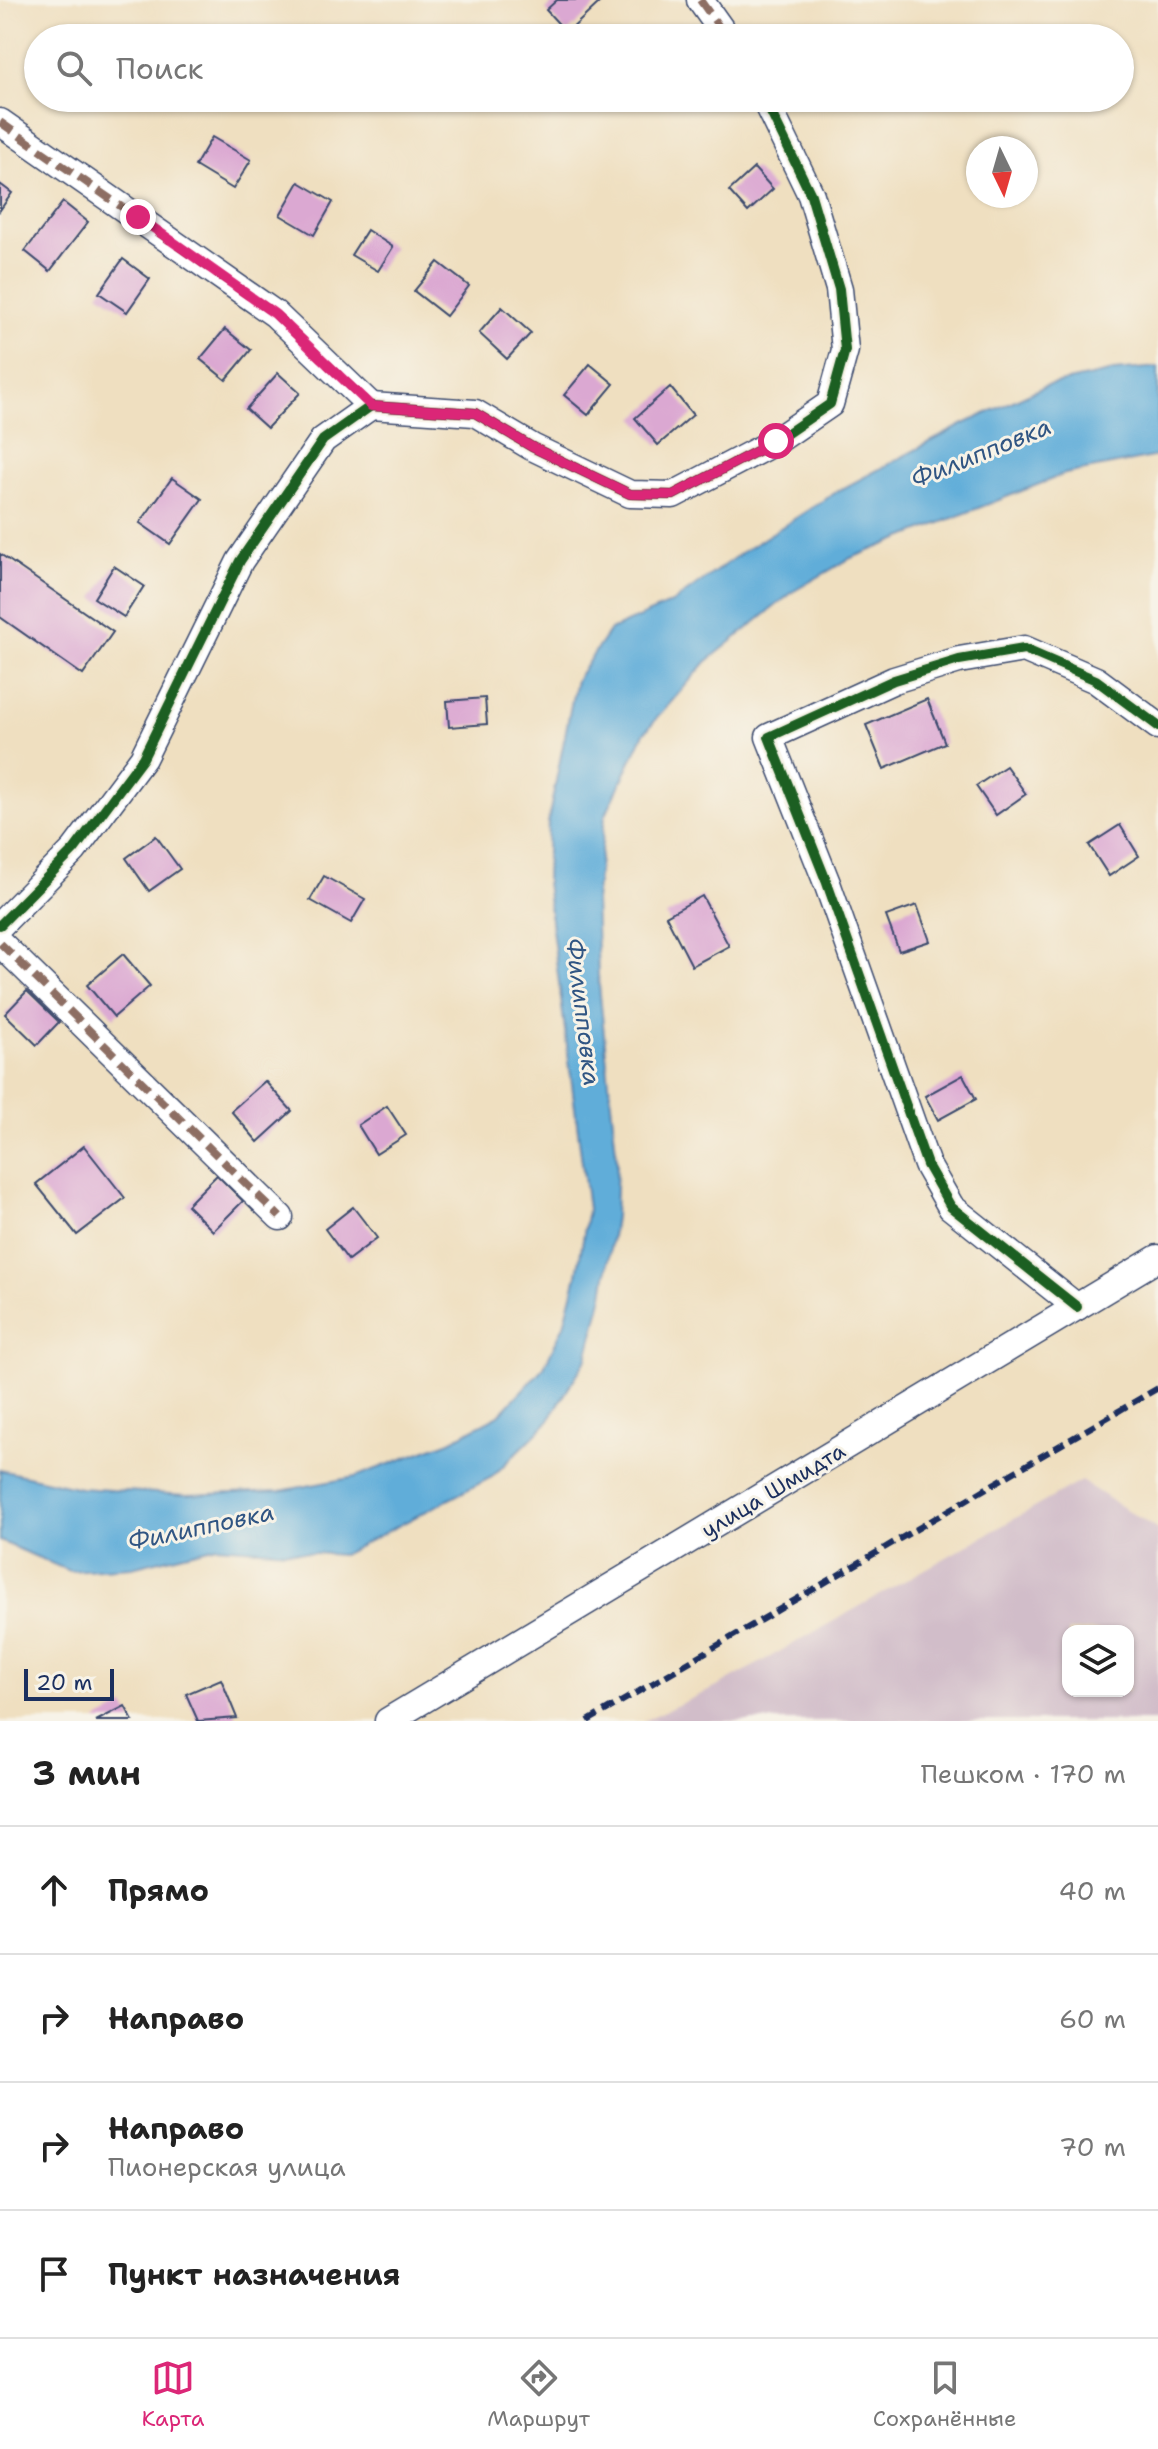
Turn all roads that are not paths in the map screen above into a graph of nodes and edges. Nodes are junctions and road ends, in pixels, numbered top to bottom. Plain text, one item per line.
1 (700, 0) edge
2 (717, 24) edge
3 (771, 112) edge
4 (0, 122) edge
5 (371, 406) junction
6 (1158, 726) edge
7 (0, 925) edge
8 (0, 943) edge
9 (280, 1217) dead end
10 (1158, 1258) edge
11 (1077, 1307) junction
12 (388, 1721) edge

1 - 2 street
3 - 5 street
4 - 5 street
5 - 7 street
6 - 11 street
8 - 9 street
10 - 11 street, улица Шмидта
11 - 12 street, улица Шмидта

